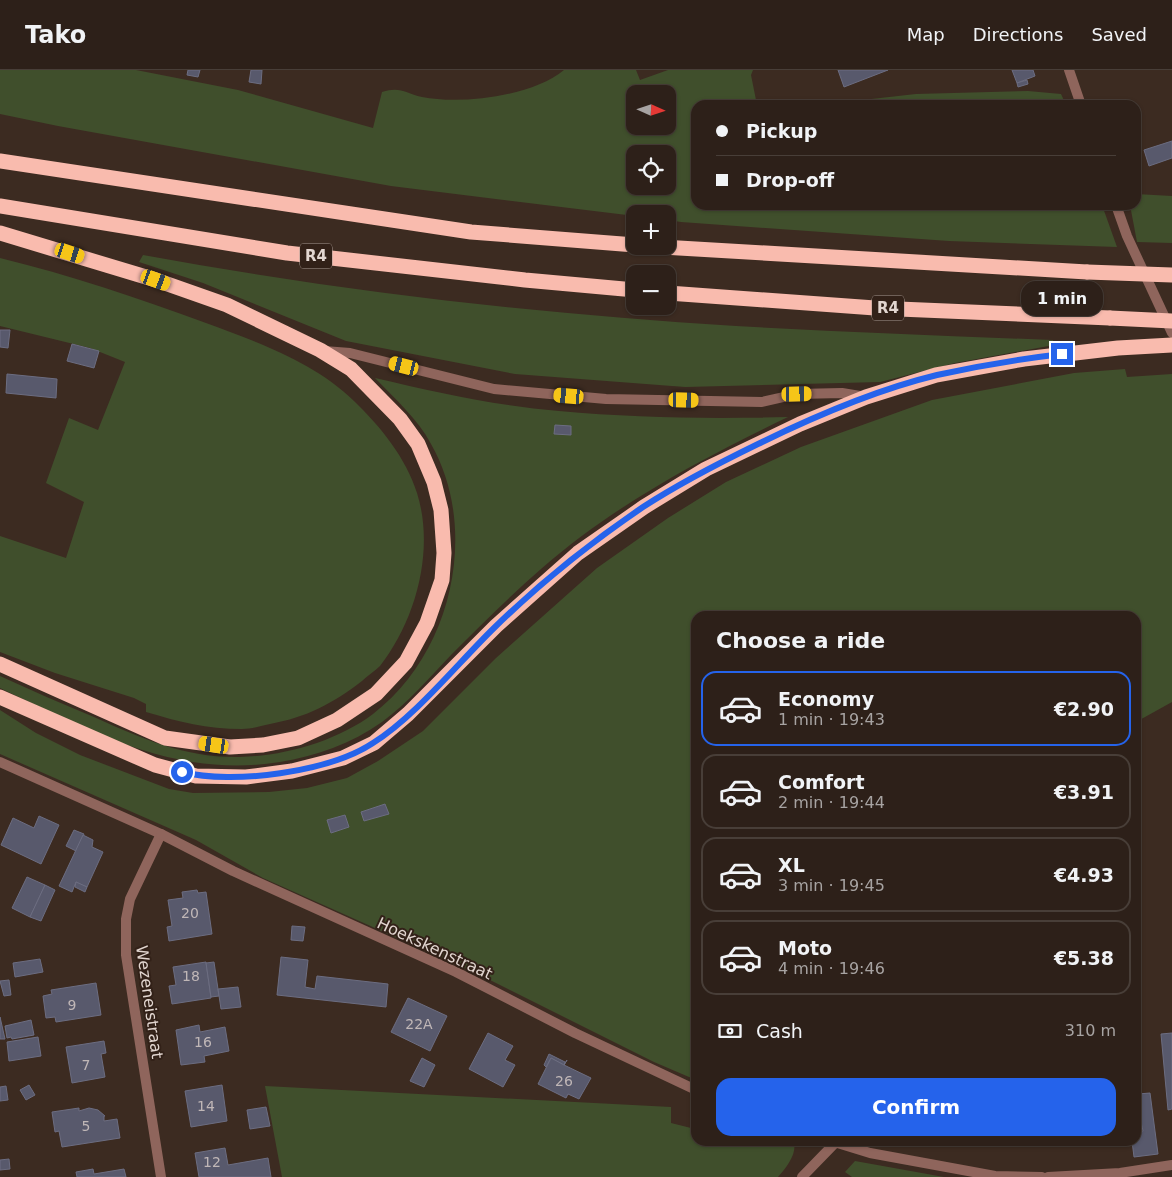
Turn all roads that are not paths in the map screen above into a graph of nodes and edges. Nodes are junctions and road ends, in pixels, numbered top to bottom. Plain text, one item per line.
1 (1069, 70) edge
2 (1079, 100) edge
3 (0, 161) edge
4 (0, 206) edge
5 (1118, 210) edge
6 (0, 233) edge
7 (626, 244) edge
8 (676, 248) edge
9 (1172, 275) edge
10 (626, 289) edge
11 (676, 294) edge
12 (1172, 321) edge
13 (1172, 333) edge
14 (1172, 345) edge
15 (320, 350) junction
16 (866, 397) junction
17 (0, 664) edge
18 (0, 697) edge
19 (0, 762) edge
20 (161, 834) junction
21 (691, 1088) edge
22 (829, 1146) edge
23 (846, 1146) edge
24 (1172, 1165) edge
25 (161, 1177) edge
26 (802, 1177) edge
27 (1042, 1177) edge
28 (1048, 1177) edge

1 - 2 street
3 - 7 highway
4 - 10 highway, R4
5 - 13 street
6 - 15 highway
8 - 9 highway, bridge
11 - 12 highway, R4, bridge
14 - 16 highway
15 - 16 street
15 - 17 highway
16 - 18 highway
19 - 20 street
20 - 21 street, Hoekskenstraat
20 - 25 street, Wezeneistraat
22 - 26 street
23 - 27 street
24 - 28 street

